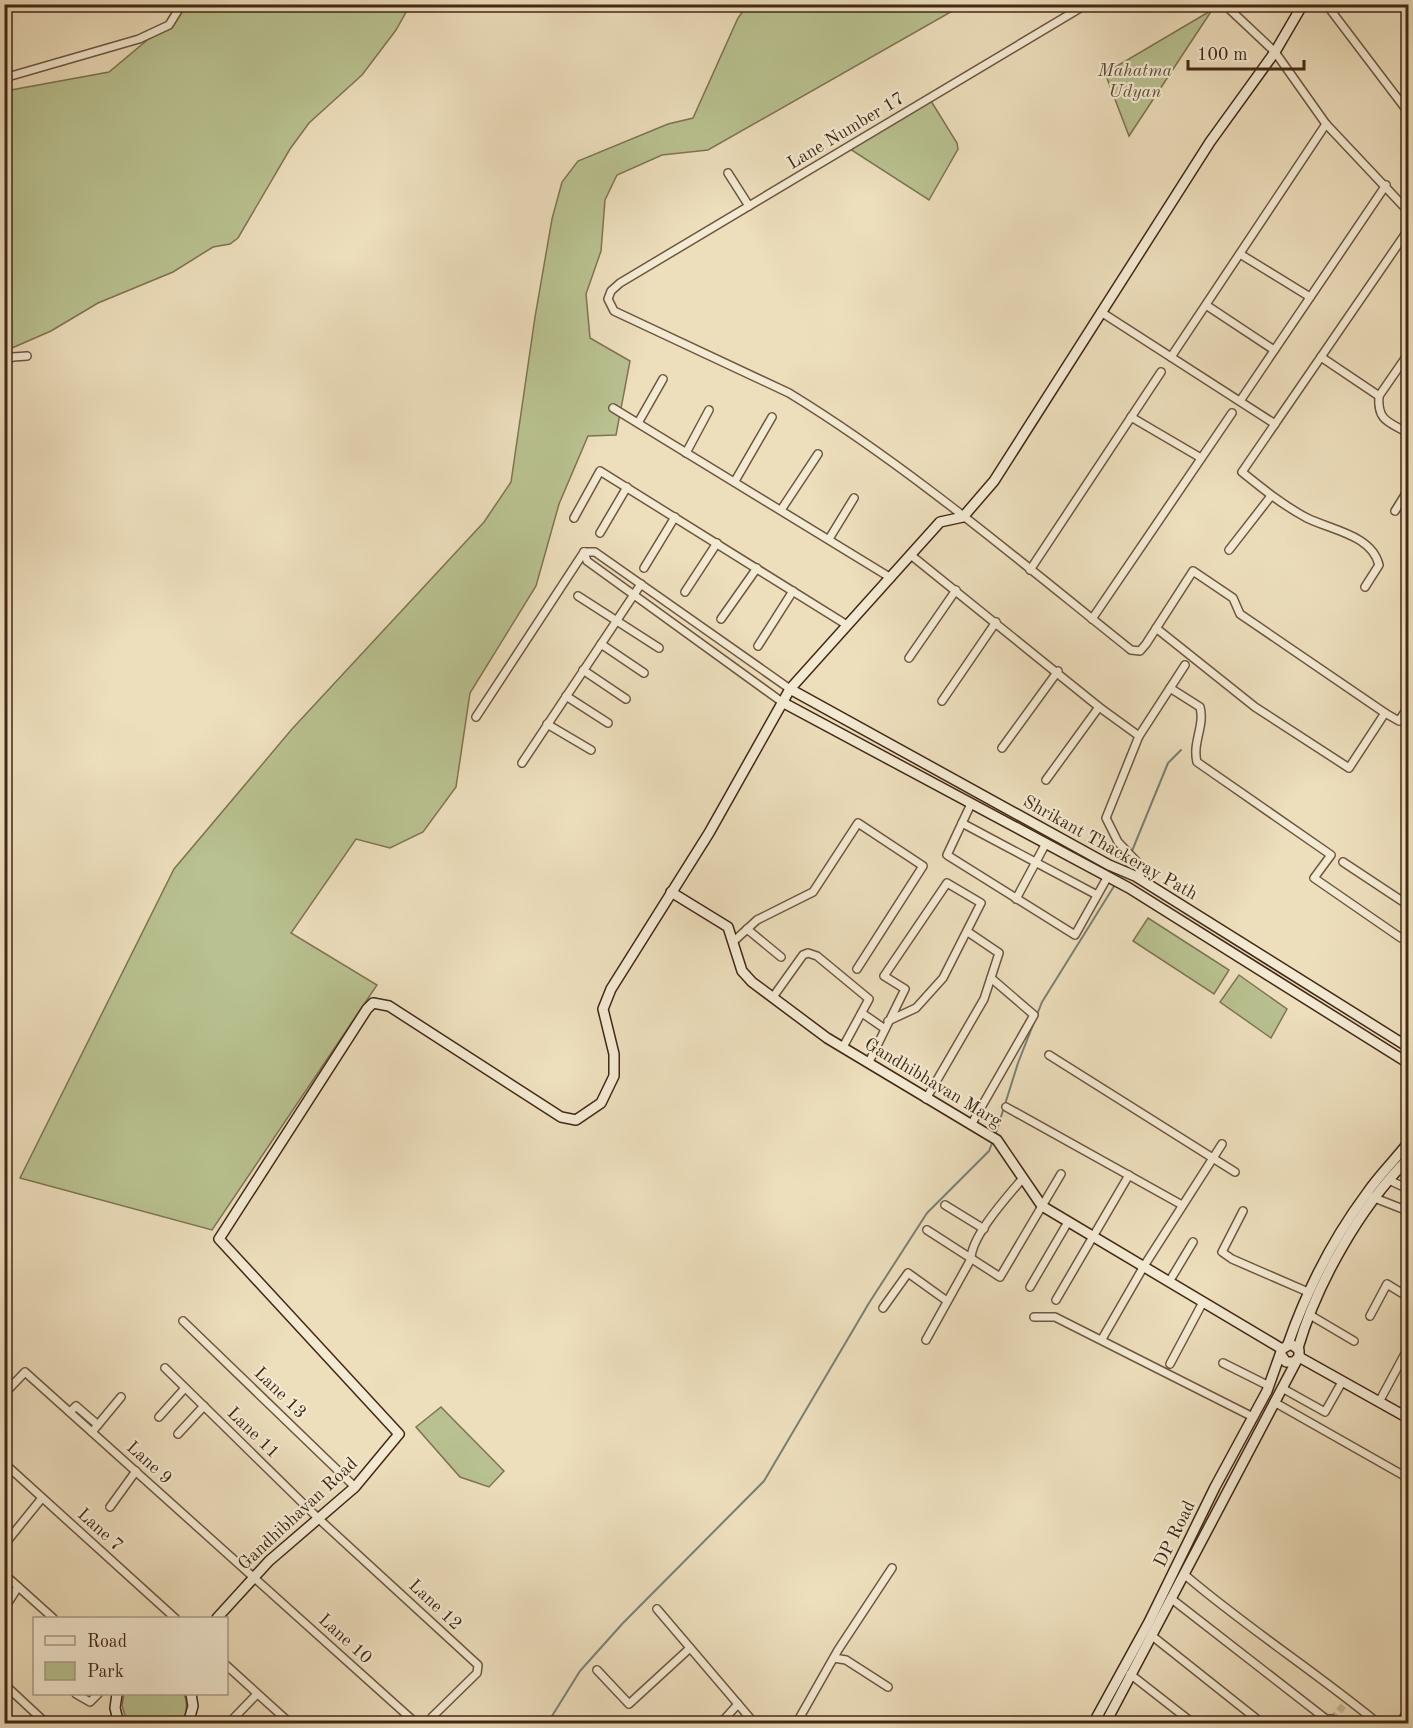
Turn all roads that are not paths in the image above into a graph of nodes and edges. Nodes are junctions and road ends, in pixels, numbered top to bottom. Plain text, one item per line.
1 (182, 4) edge
2 (1087, 4) edge
3 (1224, 4) edge
4 (1290, 4) edge
5 (1326, 4) edge
6 (1301, 8) edge
7 (1275, 52) junction
8 (4, 78) edge
9 (1408, 112) edge
10 (1326, 124) junction
11 (728, 173) dead end
12 (1386, 185) junction
13 (749, 206) junction
14 (1408, 211) edge
15 (1408, 230) edge
16 (1240, 254) junction
17 (1310, 297) junction
18 (1206, 305) junction
19 (1101, 312) junction
20 (1274, 350) junction
21 (1408, 354) edge
22 (27, 356) dead end
23 (1171, 357) junction
24 (1321, 357) junction
25 (4, 361) edge
26 (1161, 372) dead end
27 (663, 379) dead end
28 (1379, 396) junction
29 (1240, 401) junction
30 (613, 408) dead end
31 (709, 410) dead end
32 (1232, 413) dead end
33 (772, 417) dead end
34 (1131, 417) junction
35 (638, 423) junction
36 (1275, 424) junction
37 (1408, 433) edge
38 (686, 453) junction
39 (818, 454) dead end
40 (1201, 458) junction
41 (735, 481) junction
42 (627, 488) junction
43 (1408, 490) edge
44 (1271, 496) junction
45 (854, 498) dead end
46 (781, 510) junction
47 (1395, 511) dead end
48 (963, 517) junction
49 (574, 518) dead end
50 (675, 518) junction
51 (600, 533) dead end
52 (829, 540) junction
53 (717, 543) junction
54 (1229, 550) dead end
55 (584, 552) junction
56 (912, 556) junction
57 (644, 568) dead end
58 (757, 568) junction
59 (1030, 570) junction
60 (891, 578) junction
61 (641, 584) junction
62 (1365, 587) dead end
63 (956, 590) junction
64 (793, 591) junction
65 (685, 592) dead end
66 (634, 594) junction
67 (578, 596) dead end
68 (721, 619) dead end
69 (1092, 619) junction
70 (616, 621) junction
71 (996, 622) junction
72 (847, 625) junction
73 (1156, 628) junction
74 (601, 644) junction
75 (758, 646) dead end
76 (659, 648) dead end
77 (736, 651) junction
78 (909, 658) dead end
79 (729, 663) junction
80 (1185, 665) dead end
81 (583, 670) junction
82 (1058, 671) junction
83 (644, 673) dead end
84 (1170, 688) junction
85 (790, 689) junction
86 (566, 696) junction
87 (626, 699) dead end
88 (942, 701) dead end
89 (782, 702) junction
90 (1099, 707) junction
91 (1408, 707) edge
92 (1385, 713) junction
93 (476, 717) dead end
94 (608, 723) dead end
95 (548, 724) junction
96 (1139, 736) junction
97 (1002, 748) dead end
98 (591, 750) dead end
99 (522, 763) dead end
100 (1046, 780) dead end
101 (971, 804) junction
102 (962, 823) junction
103 (1045, 845) junction
104 (1036, 861) junction
105 (1343, 862) dead end
106 (1138, 878) junction
107 (1109, 880) junction
108 (671, 892) junction
109 (1097, 896) junction
110 (1016, 899) junction
111 (1408, 904) edge
112 (747, 929) junction
113 (968, 932) junction
114 (1401, 938) dead end
115 (734, 941) junction
116 (781, 957) dead end
117 (857, 969) dead end
118 (991, 978) junction
119 (773, 997) junction
120 (862, 1013) junction
121 (888, 1021) junction
122 (885, 1029) junction
123 (843, 1047) junction
124 (1408, 1047) edge
125 (1049, 1055) dead end
126 (869, 1062) junction
127 (1408, 1063) edge
128 (926, 1098) junction
129 (1006, 1107) dead end
130 (971, 1125) junction
131 (1408, 1143) edge
132 (1222, 1144) dead end
133 (1408, 1159) edge
134 (1212, 1160) junction
135 (1235, 1172) dead end
136 (1061, 1174) dead end
137 (1129, 1175) junction
138 (1023, 1178) junction
139 (1389, 1180) junction
140 (1408, 1189) edge
141 (1366, 1193) junction
142 (1376, 1199) junction
143 (945, 1205) dead end
144 (1182, 1205) junction
145 (1042, 1206) junction
146 (1243, 1211) dead end
147 (1408, 1211) edge
148 (1068, 1222) junction
149 (984, 1229) junction
150 (927, 1230) dead end
151 (1093, 1236) junction
152 (1193, 1242) dead end
153 (971, 1259) junction
154 (1144, 1266) junction
155 (1169, 1282) junction
156 (1030, 1287) dead end
157 (1308, 1292) junction
158 (1408, 1297) edge
159 (1056, 1300) dead end
160 (947, 1301) junction
161 (1203, 1302) junction
162 (883, 1308) dead end
163 (1310, 1315) junction
164 (1370, 1316) dead end
165 (1034, 1317) dead end
166 (183, 1321) dead end
167 (1102, 1339) junction
168 (926, 1340) dead end
169 (1354, 1341) dead end
170 (1408, 1348) edge
171 (1284, 1350) junction
172 (1298, 1355) junction
173 (1223, 1363) dead end
174 (1170, 1364) dead end
175 (165, 1368) dead end
176 (1342, 1382) junction
177 (1269, 1386) junction
178 (185, 1388) junction
179 (1282, 1388) junction
180 (4, 1394) edge
181 (121, 1397) dead end
182 (1274, 1402) junction
183 (1379, 1402) junction
184 (204, 1406) junction
185 (70, 1412) junction
186 (159, 1417) dead end
187 (1253, 1417) junction
188 (1408, 1419) edge
189 (98, 1425) junction
190 (92, 1432) junction
191 (178, 1434) dead end
192 (4, 1463) edge
193 (136, 1471) junction
194 (1408, 1478) edge
195 (355, 1487) junction
196 (42, 1497) junction
197 (110, 1507) dead end
198 (320, 1520) junction
199 (4, 1545) edge
200 (892, 1568) dead end
201 (4, 1574) edge
202 (1185, 1575) junction
203 (253, 1576) junction
204 (18, 1587) junction
205 (1173, 1600) junction
206 (4, 1609) edge
207 (657, 1609) dead end
208 (52, 1617) edge
209 (174, 1617) edge
210 (218, 1617) edge
211 (1151, 1635) junction
212 (690, 1648) junction
213 (834, 1658) junction
214 (228, 1667) edge
215 (597, 1670) dead end
216 (1130, 1674) junction
217 (4, 1684) edge
218 (888, 1688) dead end
219 (257, 1694) junction
220 (78, 1695) edge
221 (97, 1695) edge
222 (117, 1695) edge
223 (191, 1695) edge
224 (738, 1704) junction
225 (1408, 1712) edge
226 (432, 1717) dead end
227 (1332, 1719) dead end
228 (232, 1720) dead end
229 (47, 1724) edge
230 (119, 1724) edge
231 (188, 1724) edge
232 (291, 1724) edge
233 (417, 1724) edge
234 (720, 1724) edge
235 (755, 1724) edge
236 (796, 1724) edge
237 (1093, 1724) edge
238 (1105, 1724) edge
239 (1194, 1724) edge
240 (1263, 1724) edge
241 (1379, 1724) edge
242 (1401, 1724) edge

1 - 8 street
2 - 13 street, Lane Number 17
3 - 7 street
4 - 6 street
5 - 9 street
6 - 7 street
7 - 10 street
7 - 19 street
10 - 12 street
10 - 16 street
11 - 13 street
12 - 14 street
12 - 17 street
13 - 48 street, Lane Number 17
15 - 24 street
16 - 17 street
16 - 18 street
17 - 20 street
18 - 20 street
18 - 23 street
19 - 23 street
19 - 48 street
20 - 29 street
21 - 28 street
22 - 25 street
23 - 29 street
24 - 28 street
24 - 36 street
26 - 34 street
27 - 35 street
28 - 37 street
29 - 36 street
30 - 35 street
31 - 38 street
32 - 40 street
33 - 41 street
34 - 40 street
34 - 59 street
35 - 38 street
36 - 44 street
38 - 41 street
39 - 46 street
40 - 69 street
41 - 46 street
42 - 49 street
42 - 50 street
42 - 51 street
43 - 47 street
44 - 54 street
44 - 62 street
45 - 52 street
46 - 52 street
48 - 56 street
48 - 59 street
50 - 53 street
50 - 57 street
52 - 60 street
53 - 58 street
53 - 65 street
55 - 61 street
55 - 66 street
55 - 93 street
56 - 60 street
56 - 63 street
58 - 64 street
58 - 68 street
59 - 69 street
60 - 72 street
61 - 66 street
61 - 77 street
63 - 71 street
63 - 78 street
64 - 72 street
64 - 75 street
66 - 70 street
66 - 79 street
67 - 70 street
69 - 73 street
70 - 74 street
70 - 76 street
71 - 82 street
71 - 88 street
72 - 85 street
73 - 92 street
73 - 92 street
74 - 81 street
74 - 83 street
77 - 79 street
77 - 85 street
79 - 89 street
80 - 84 street
81 - 86 street
81 - 87 street
82 - 90 street
82 - 97 street
84 - 96 street
84 - 114 street
85 - 89 street
85 - 106 street, Shrikant Thackeray Path
86 - 94 street
86 - 95 street
89 - 101 street, Shrikant Thackeray Path
89 - 108 street
90 - 96 street
90 - 100 street
91 - 92 street
95 - 98 street
95 - 99 street
96 - 106 street
101 - 102 street
101 - 103 street, Shrikant Thackeray Path
102 - 104 street
102 - 110 street
103 - 104 street
103 - 107 street, Shrikant Thackeray Path
104 - 109 street
104 - 110 street
105 - 111 street
106 - 124 street, Shrikant Thackeray Path
107 - 109 street
107 - 127 street, Shrikant Thackeray Path
108 - 115 street, Gandhibhavan Marg
108 - 195 street, Gandhibhavan Road
109 - 110 street
112 - 115 street
112 - 116 street
112 - 117 street
113 - 118 street
113 - 121 street
113 - 121 street
115 - 119 street, Gandhibhavan Marg
118 - 128 street
118 - 130 street
119 - 120 street
119 - 123 street, Gandhibhavan Marg
120 - 122 street
120 - 123 street
121 - 122 street
122 - 126 street
123 - 126 street, Gandhibhavan Marg
125 - 134 street
126 - 128 street, Gandhibhavan Marg
128 - 130 street, Gandhibhavan Marg
129 - 137 street
130 - 138 street, Gandhibhavan Marg
131 - 141 street, DP Road
132 - 134 street
133 - 139 street, DP Road
134 - 135 street
134 - 144 street
136 - 145 street
137 - 144 street
137 - 151 street
138 - 145 street, Gandhibhavan Marg
138 - 149 street
139 - 140 street
139 - 142 street, DP Road
141 - 142 street
141 - 157 street, DP Road
142 - 147 street
142 - 163 street, DP Road
143 - 149 street
144 - 154 street
145 - 148 street, Gandhibhavan Marg
145 - 153 street
146 - 157 street
148 - 151 street, Gandhibhavan Marg
148 - 156 street
149 - 153 street
150 - 153 street
151 - 154 street, Gandhibhavan Marg
151 - 159 street
152 - 155 street
153 - 160 street
154 - 155 street, Gandhibhavan Marg
154 - 167 street
155 - 161 street, Gandhibhavan Marg
157 - 171 street, DP Road
158 - 164 street
160 - 162 street
160 - 168 street
161 - 171 street, Gandhibhavan Marg
161 - 174 street
163 - 169 street
163 - 172 street, DP Road
165 - 167 street
166 - 195 street, Lane 13
167 - 187 street
170 - 183 street
171 - 172 street
171 - 172 street
171 - 177 street, DP Road
172 - 176 street
172 - 179 street, DP Road
173 - 177 street
175 - 178 street, Lane 11
176 - 179 street
176 - 183 street
177 - 187 street, DP Road
178 - 184 street, Lane 11
178 - 186 street
179 - 182 street, DP Road
180 - 185 street, Lane 9
181 - 189 street
182 - 194 street
182 - 202 street, DP Road
183 - 188 street
184 - 191 street
184 - 198 street, Lane 11
185 - 189 street
185 - 190 street, Lane 9
187 - 237 street, DP Road
189 - 190 street
190 - 193 street, Lane 9
192 - 196 street, Lane 7
193 - 197 street
193 - 203 street, Lane 9
195 - 198 street, Gandhibhavan Road
196 - 199 street
196 - 209 street, Lane 7
198 - 203 street, Gandhibhavan Road
198 - 226 street, Lane 12
200 - 213 street
201 - 204 street
202 - 205 street, DP Road
202 - 241 street
203 - 210 street, Gandhibhavan Road
203 - 233 street, Lane 10
204 - 206 street
204 - 208 street
205 - 211 street, DP Road
205 - 227 street
207 - 212 street
211 - 216 street, DP Road
211 - 240 street
212 - 215 street
212 - 224 street
213 - 218 street
213 - 236 street
214 - 219 street
216 - 238 street, DP Road
216 - 239 street
217 - 229 street
219 - 228 street
219 - 232 street
220 - 221 street
222 - 230 street
223 - 231 street
224 - 234 street
224 - 235 street
225 - 242 street

